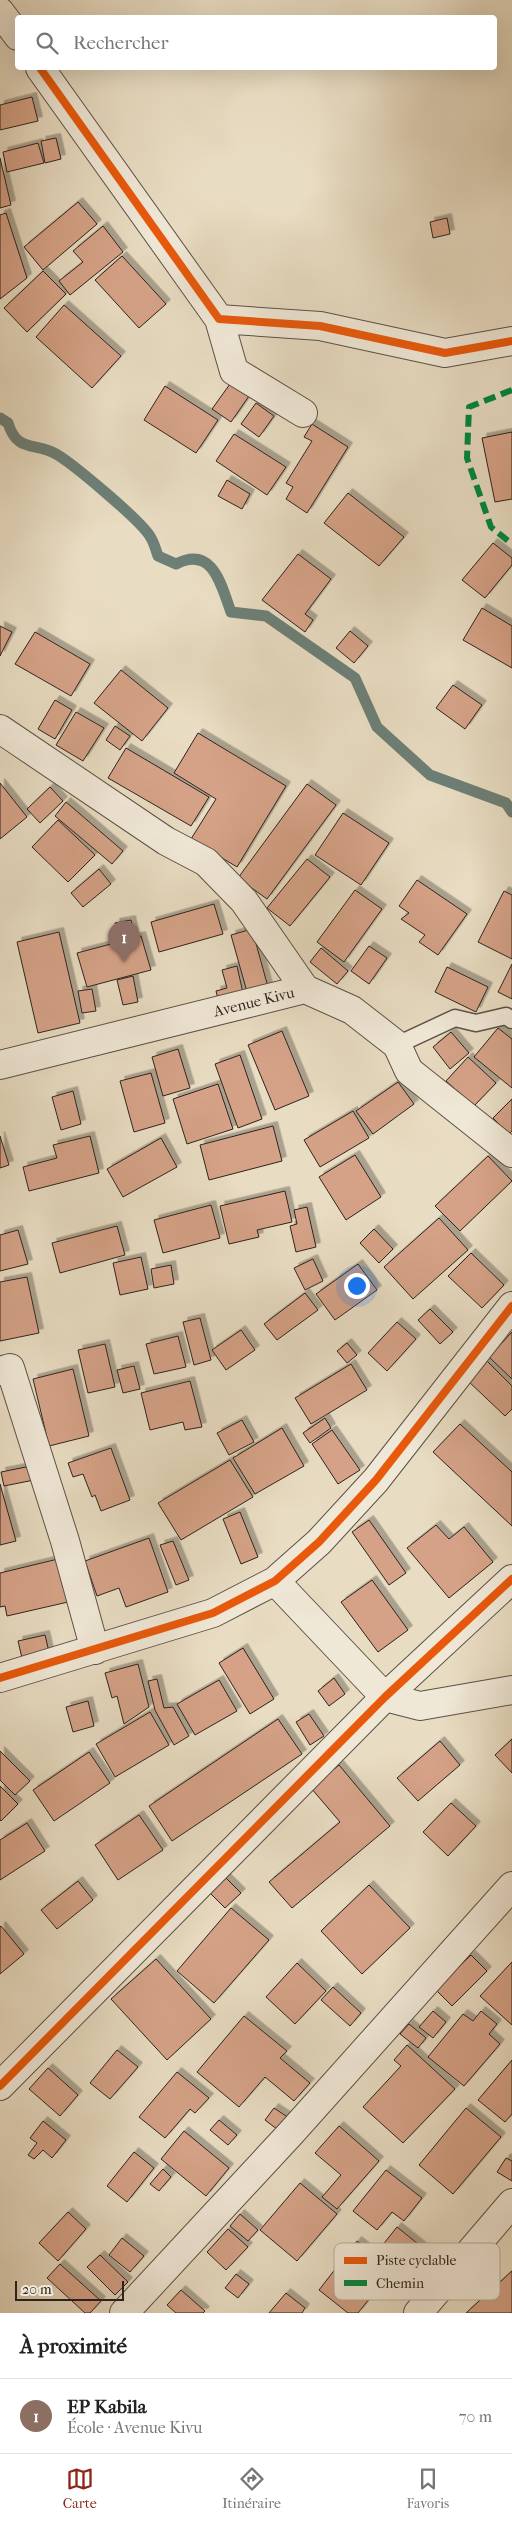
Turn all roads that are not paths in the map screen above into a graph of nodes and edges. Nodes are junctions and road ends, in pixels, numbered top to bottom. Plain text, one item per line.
1 (0, 12) edge
2 (15, 32) edge
3 (41, 70) edge
4 (219, 319) junction
5 (512, 341) edge
6 (303, 414) dead end
7 (0, 729) edge
8 (305, 989) junction
9 (512, 1020) edge
10 (397, 1045) junction
11 (0, 1065) edge
12 (512, 1153) edge
13 (512, 1306) edge
14 (0, 1371) edge
15 (512, 1579) edge
16 (275, 1581) junction
17 (95, 1650) junction
18 (0, 1678) edge
19 (512, 1690) edge
20 (385, 1697) junction
21 (512, 1886) edge
22 (0, 2086) edge
23 (512, 2203) edge
24 (478, 2243) edge
25 (429, 2300) edge
26 (124, 2313) edge
27 (418, 2313) edge

1 - 2 street
3 - 4 street
4 - 5 street
4 - 6 street
7 - 8 street
8 - 10 street, Avenue Kivu
8 - 11 street, Avenue Kivu
9 - 10 lane
10 - 12 street, Avenue Kivu
13 - 16 street
14 - 17 street
15 - 20 street
16 - 17 street
16 - 20 street
17 - 18 street
19 - 20 street
20 - 22 street
21 - 26 street
23 - 24 street
25 - 27 street

